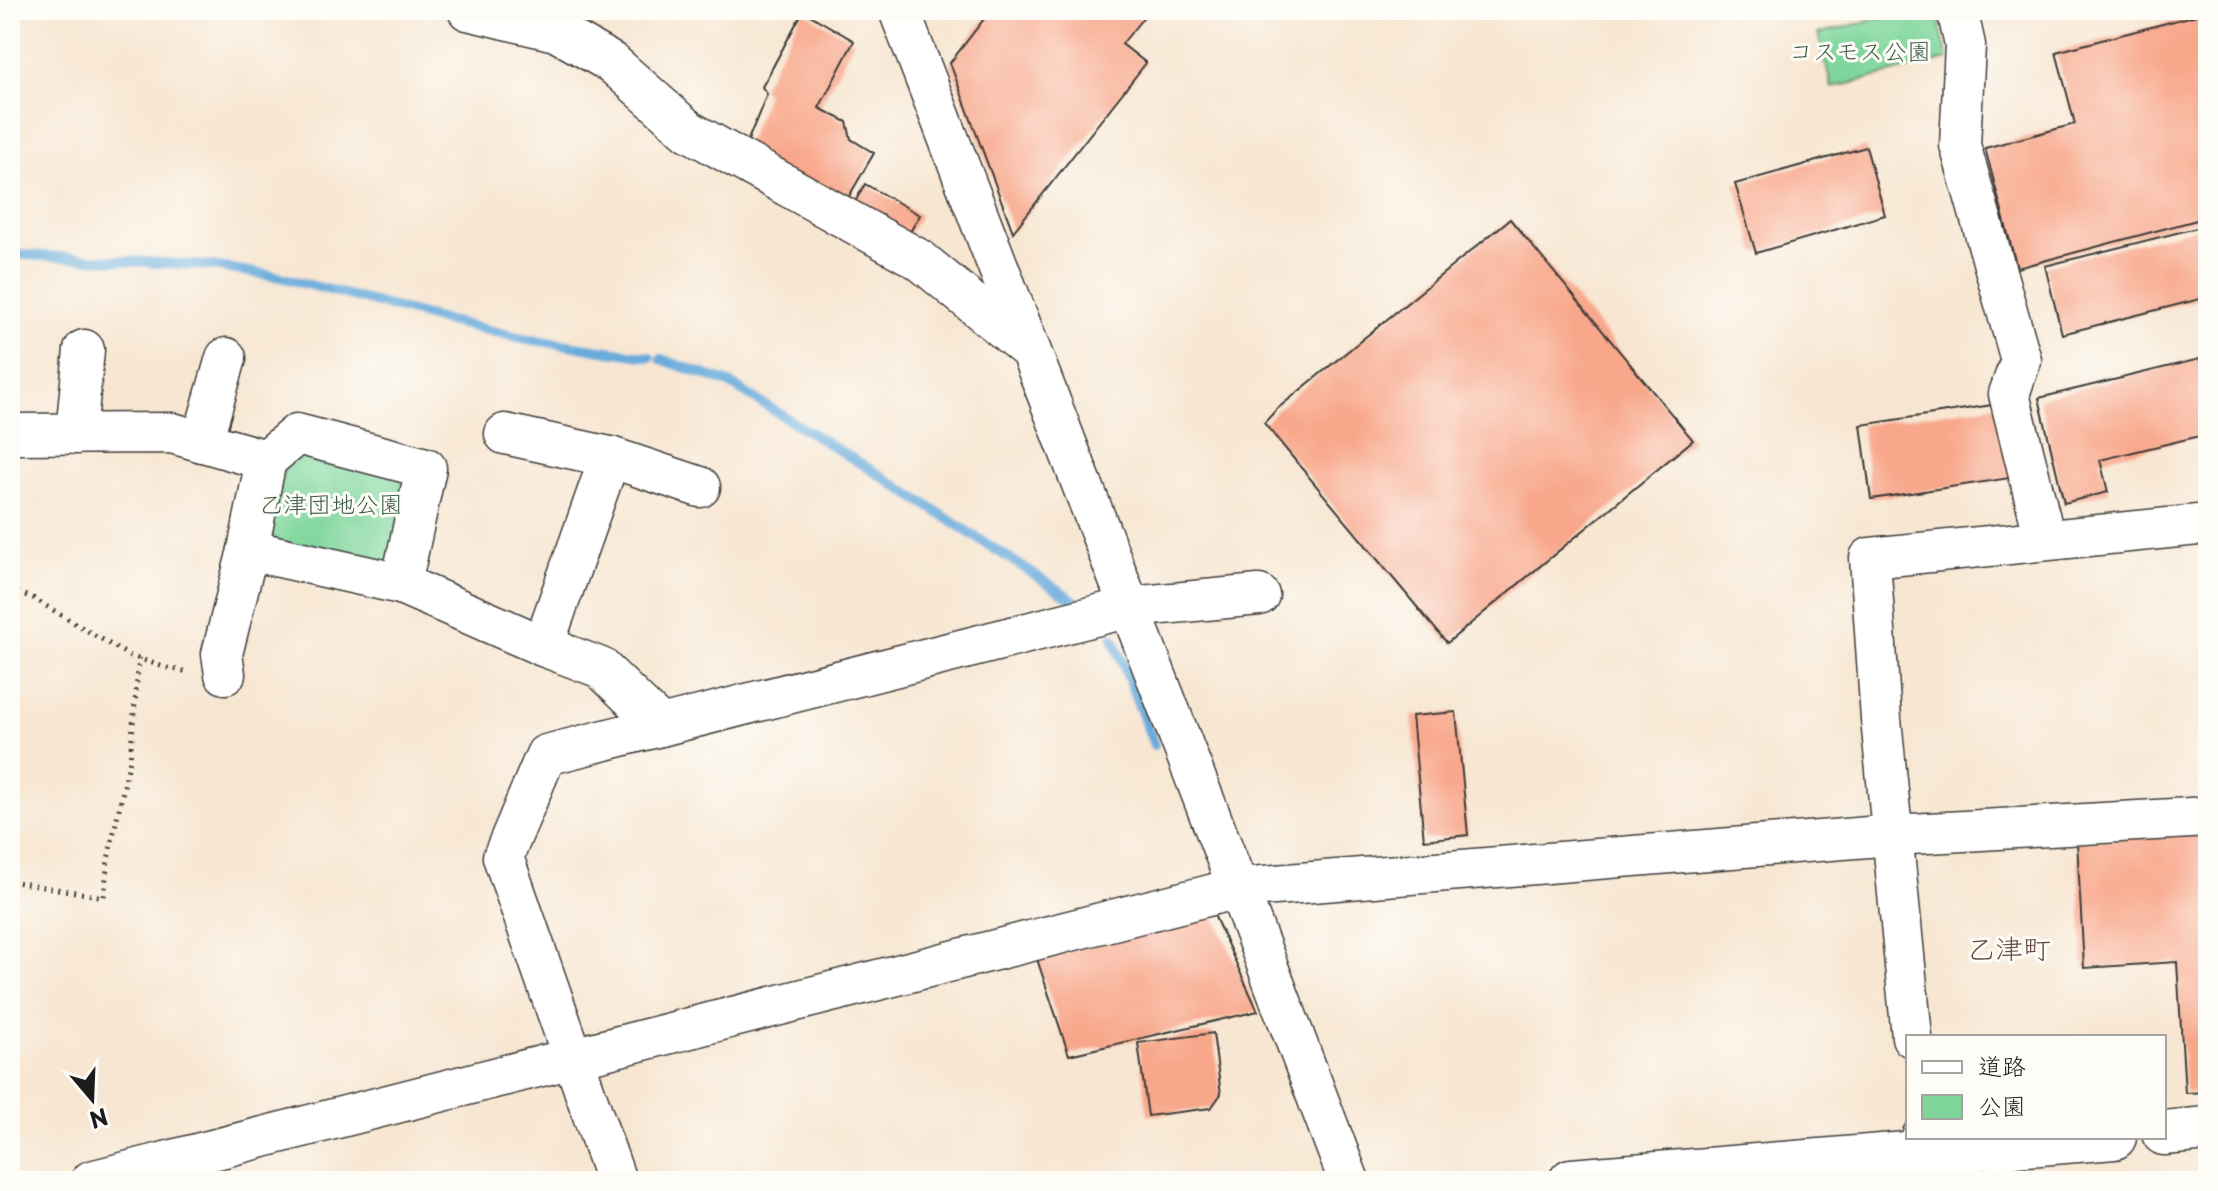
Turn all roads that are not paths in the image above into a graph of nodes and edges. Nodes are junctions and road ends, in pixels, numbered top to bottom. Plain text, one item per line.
1 (468, 10) edge
2 (899, 10) edge
3 (1957, 10) edge
4 (84, 350) dead end
5 (1030, 351) junction
6 (226, 358) dead end
7 (10, 434) edge
8 (76, 434) junction
9 (505, 434) dead end
10 (202, 442) junction
11 (610, 457) junction
12 (266, 460) junction
13 (700, 487) dead end
14 (2208, 524) edge
15 (2045, 539) junction
16 (248, 550) junction
17 (401, 584) junction
18 (1259, 595) dead end
19 (1130, 607) junction
20 (543, 646) junction
21 (225, 674) road end
22 (661, 726) junction
23 (2208, 817) edge
24 (1893, 835) junction
25 (1238, 888) junction
26 (1912, 1035) edge
27 (573, 1058) junction
28 (2208, 1129) edge
29 (2166, 1133) edge
30 (2095, 1139) edge
31 (1924, 1157) edge
32 (91, 1181) edge
33 (616, 1181) edge
34 (1349, 1181) edge
35 (1571, 1181) edge

1 - 5 street
2 - 5 street
3 - 15 street
4 - 8 street
5 - 19 street
6 - 10 street
7 - 8 street
8 - 10 street
9 - 11 street
10 - 12 street
11 - 13 street
11 - 20 street
12 - 16 street
12 - 17 street
14 - 15 street
15 - 24 street
16 - 17 street
16 - 21 street
17 - 20 street
18 - 19 street
19 - 22 street
19 - 25 street
20 - 22 street
22 - 27 street
23 - 24 street
24 - 25 street
24 - 26 street
25 - 27 street
25 - 34 street
27 - 32 street
27 - 33 street
28 - 29 highway
30 - 31 highway
31 - 35 highway

